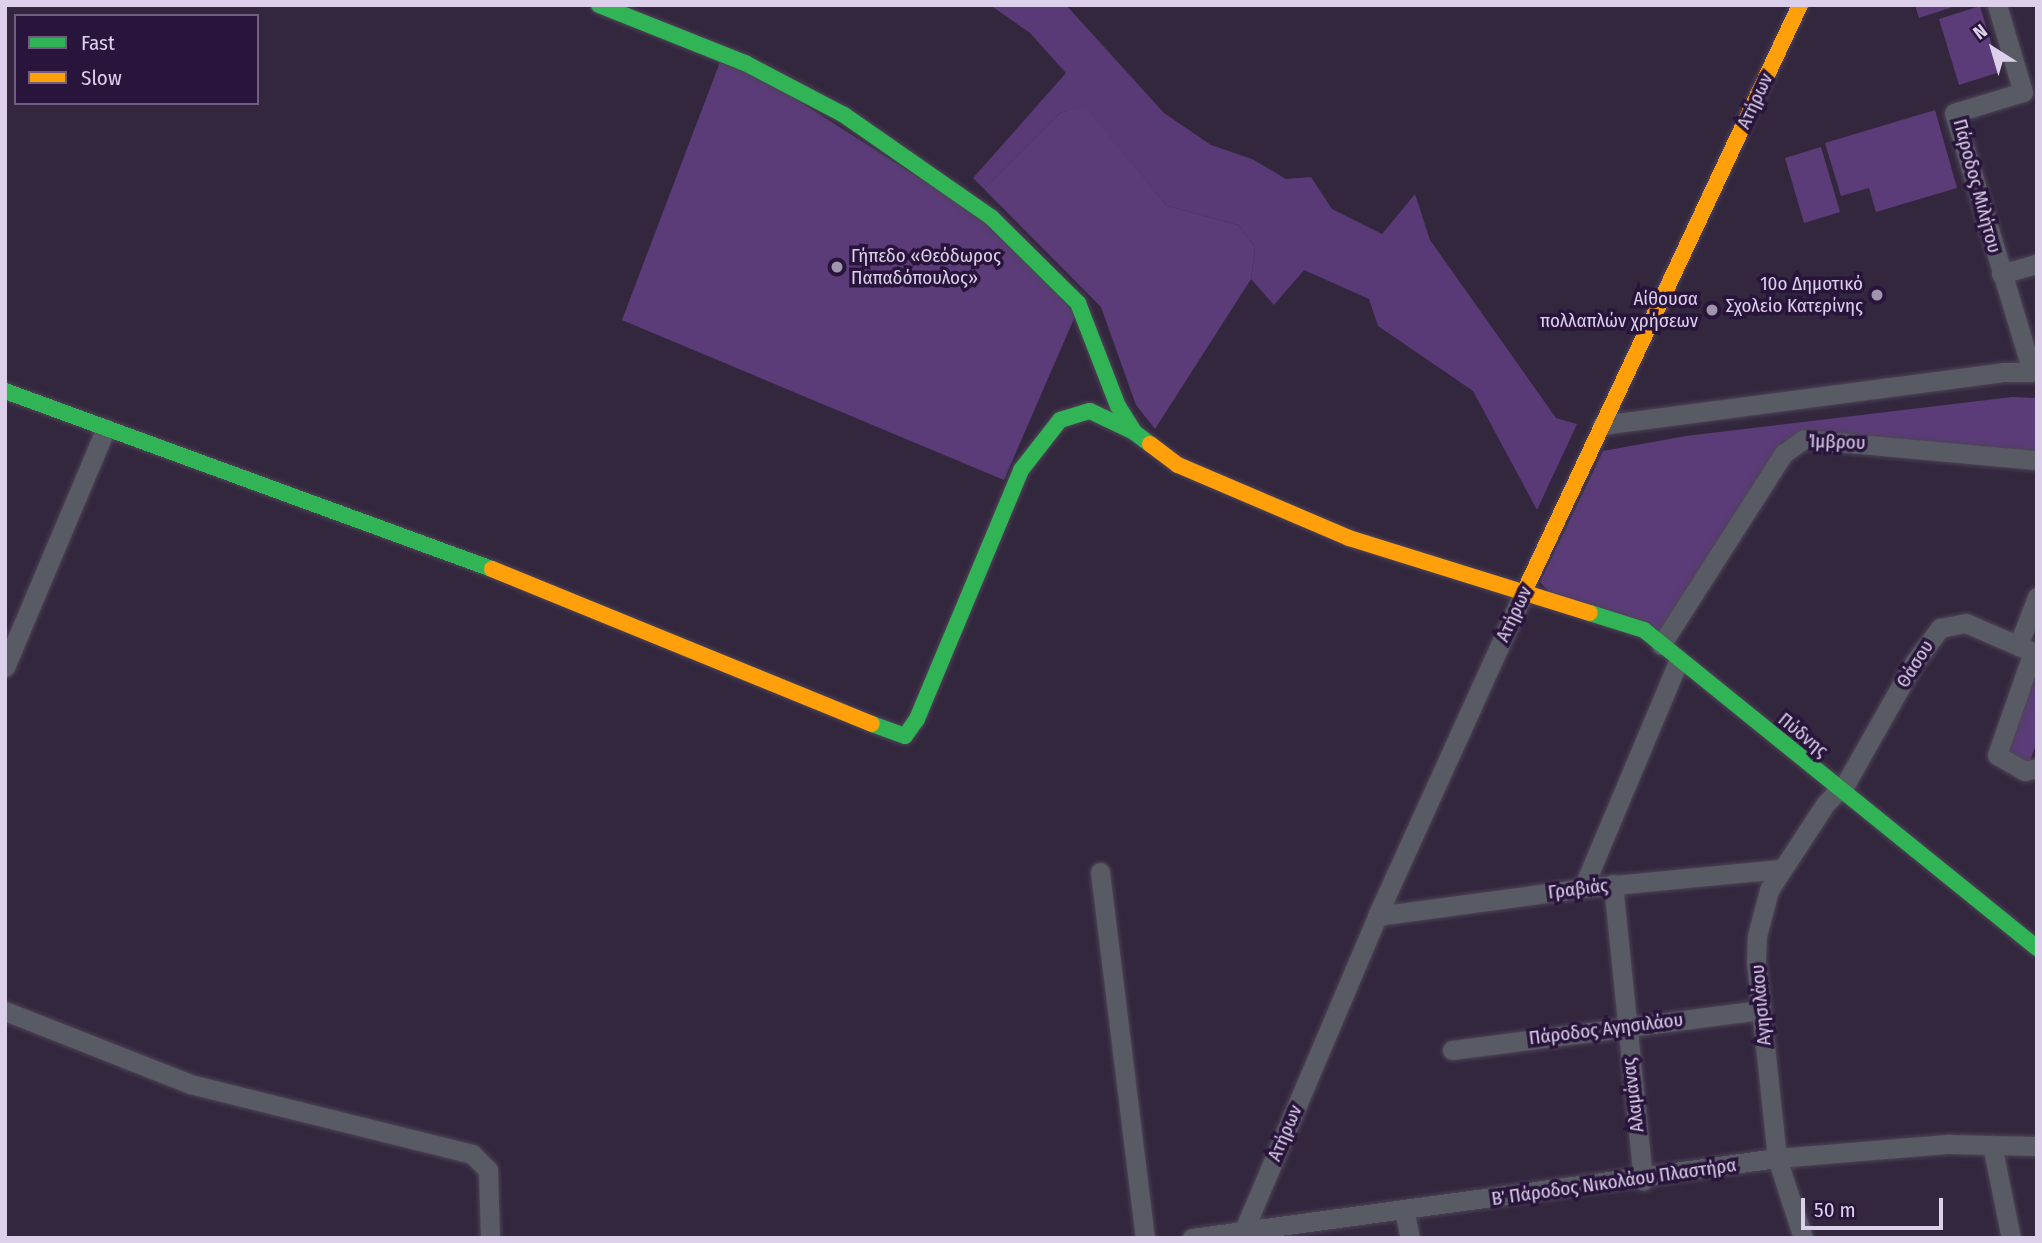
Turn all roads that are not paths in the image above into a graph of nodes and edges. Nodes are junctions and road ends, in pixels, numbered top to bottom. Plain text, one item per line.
1 (599, 5) edge
2 (1800, 5) edge
3 (1997, 5) edge
4 (2037, 264) edge
5 (2001, 274) junction
6 (2035, 372) edge
7 (5, 391) edge
8 (1602, 425) junction
9 (106, 428) junction
10 (1135, 432) junction
11 (2037, 460) edge
12 (1524, 592) junction
13 (2037, 597) edge
14 (1661, 645) junction
15 (2029, 651) edge
16 (1679, 660) junction
17 (5, 667) edge
18 (2034, 769) edge
19 (1839, 793) junction
20 (1780, 869) junction
21 (1100, 872) dead end
22 (1613, 884) junction
23 (1583, 888) junction
24 (1377, 916) junction
25 (2037, 948) edge
26 (1760, 1010) junction
27 (5, 1011) edge
28 (1625, 1026) junction
29 (1452, 1050) dead end
30 (1992, 1144) junction
31 (2037, 1146) edge
32 (1777, 1158) junction
33 (1643, 1180) junction
34 (1404, 1210) junction
35 (1244, 1230) junction
36 (490, 1238) edge
37 (1145, 1238) edge
38 (1192, 1238) edge
39 (1410, 1238) edge
40 (1803, 1238) edge
41 (2011, 1238) edge

1 - 10 street
2 - 8 street, Ατήρων
3 - 5 street, Πάροδος Μιλήτου
4 - 5 street
5 - 6 street, Πάροδος Μιλήτου
6 - 8 street
7 - 9 street
8 - 12 street, Ατήρων
9 - 10 street
9 - 17 street
10 - 12 street, Πύδνης
11 - 14 street, Ίμβρου
12 - 14 street, Πύδνης
12 - 24 street, Ατήρων
13 - 15 street
14 - 16 street, Πύδνης
15 - 18 street
15 - 19 street, Θάσου
16 - 19 street, Πύδνης
16 - 23 street
19 - 20 street, Αγησιλάου
19 - 25 street, Πύδνης
20 - 22 street, Γραβιάς
20 - 26 street, Αγησιλάου
21 - 37 street
22 - 23 street, Γραβιάς
22 - 28 street, Αλαμάνας
23 - 24 street, Γραβιάς
24 - 35 street, Ατήρων
26 - 28 street, Πάροδος Αγησιλάου
26 - 32 street, Αγησιλάου
27 - 36 street
28 - 29 street, Πάροδος Αγησιλάου
28 - 33 street, Αλαμάνας
30 - 31 street, Β΄ Πάροδος Νικολάου Πλαστήρα
30 - 32 street, Β΄ Πάροδος Νικολάου Πλαστήρα
30 - 41 street
32 - 33 street, Β΄ Πάροδος Νικολάου Πλαστήρα
32 - 40 street, Αγησιλάου
33 - 34 street, Β΄ Πάροδος Νικολάου Πλαστήρα
34 - 35 street, Β΄ Πάροδος Νικολάου Πλαστήρα
34 - 39 street
35 - 38 street, Β΄ Πάροδος Νικολάου Πλαστήρα

